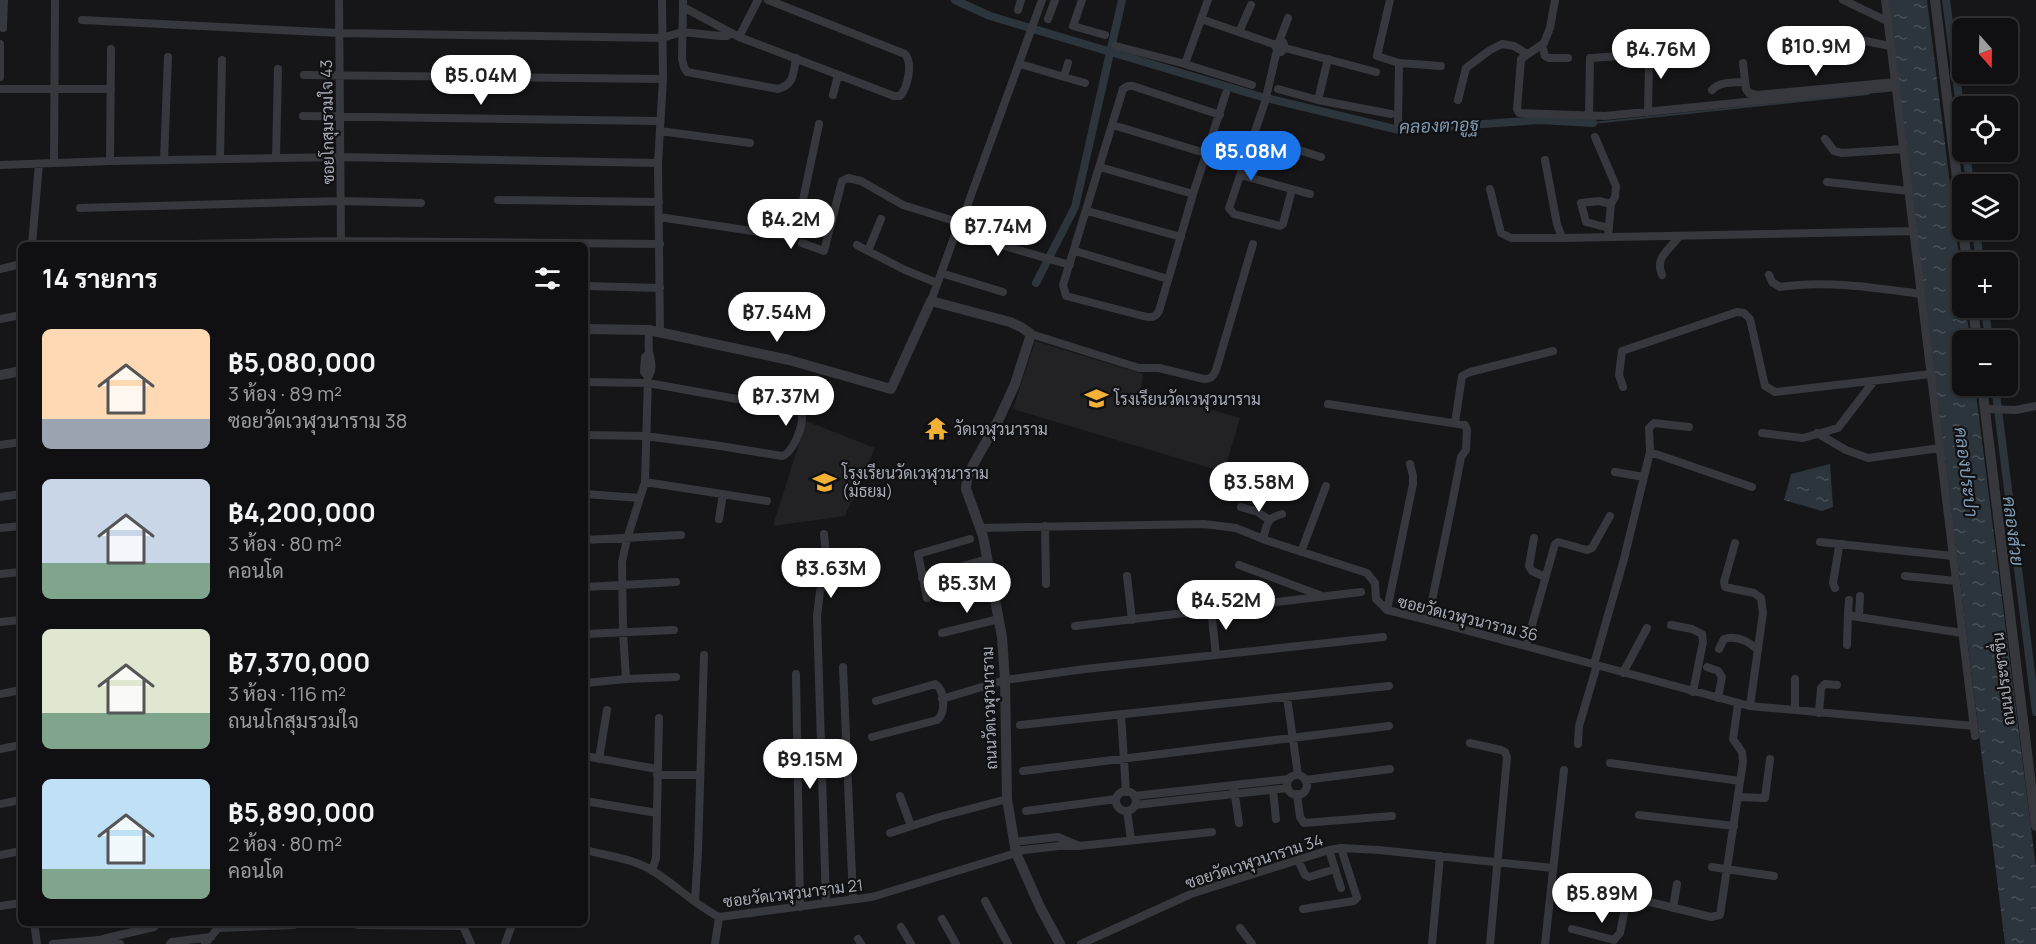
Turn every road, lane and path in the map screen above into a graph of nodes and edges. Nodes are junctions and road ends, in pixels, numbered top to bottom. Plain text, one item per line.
1 (4, 0) edge
2 (55, 0) edge
3 (339, 0) edge
4 (662, 0) edge
5 (758, 0) edge
6 (768, 0) edge
7 (1021, 0) edge
8 (1042, 0) edge
9 (1055, 0) edge
10 (1082, 0) edge
11 (1208, 0) edge
12 (1390, 0) edge
13 (1555, 0) edge
14 (1843, 0) edge
15 (1885, 0) edge
16 (1935, 0) edge
17 (683, 3) edge
18 (1251, 5) dead end
19 (1018, 10) dead end
20 (1288, 18) dead end
21 (1048, 19) dead end
22 (1201, 19) junction
23 (82, 20) dead end
24 (1887, 21) junction
25 (3, 28) dead end
26 (682, 32) junction
27 (1239, 32) junction
28 (339, 33) junction
29 (735, 35) junction
30 (1105, 35) dead end
31 (662, 38) junction
32 (0, 44) edge
33 (1542, 45) junction
34 (1820, 45) dead end
35 (1116, 46) dead end
36 (1280, 46) junction
37 (1890, 46) junction
38 (111, 49) dead end
39 (1527, 54) junction
40 (1623, 56) dead end
41 (168, 57) dead end
42 (1685, 57) dead end
43 (796, 58) junction
44 (1568, 58) dead end
45 (1328, 59) junction
46 (222, 60) dead end
47 (0, 62) edge
48 (1068, 63) dead end
49 (1399, 63) junction
50 (1743, 63) dead end
51 (1020, 64) junction
52 (1185, 64) junction
53 (1441, 66) dead end
54 (278, 69) dead end
55 (1376, 72) dead end
56 (304, 75) dead end
57 (339, 75) junction
58 (838, 75) junction
59 (0, 77) edge
60 (1064, 77) junction
61 (663, 78) junction
62 (1745, 82) junction
63 (1085, 83) dead end
64 (1252, 85) dead end
65 (1896, 85) junction
66 (0, 89) edge
67 (53, 89) junction
68 (111, 89) junction
69 (1278, 89) dead end
70 (1712, 90) dead end
71 (1226, 93) dead end
72 (833, 95) dead end
73 (1318, 99) junction
74 (1458, 100) dead end
75 (1648, 112) junction
76 (1391, 114) dead end
77 (1220, 115) junction
78 (303, 116) dead end
79 (340, 116) junction
80 (1589, 116) junction
81 (659, 121) junction
82 (1398, 123) dead end
83 (819, 124) dead end
84 (1113, 125) junction
85 (660, 131) junction
86 (1254, 136) junction
87 (1594, 136) dead end
88 (1825, 139) dead end
89 (750, 143) dead end
90 (1904, 149) junction
91 (1205, 153) junction
92 (340, 157) junction
93 (1321, 157) dead end
94 (276, 158) junction
95 (220, 159) junction
96 (164, 160) junction
97 (1545, 160) dead end
98 (110, 161) junction
99 (54, 163) junction
100 (658, 163) junction
101 (39, 164) junction
102 (0, 165) edge
103 (1100, 167) junction
104 (1956, 174) edge
105 (1240, 175) junction
106 (1827, 182) dead end
107 (1292, 189) junction
108 (1490, 189) dead end
109 (1909, 190) junction
110 (1193, 194) junction
111 (1310, 194) dead end
112 (498, 200) dead end
113 (341, 201) junction
114 (658, 202) junction
115 (421, 203) dead end
116 (1611, 204) junction
117 (80, 208) dead end
118 (1087, 211) junction
119 (659, 217) junction
120 (881, 219) dead end
121 (962, 223) junction
122 (1609, 228) junction
123 (1914, 231) junction
124 (956, 232) junction
125 (1679, 236) junction
126 (1180, 237) junction
127 (1608, 237) junction
128 (1562, 238) junction
129 (32, 242) edge
130 (341, 242) edge
131 (802, 243) dead end
132 (588, 244) edge
133 (660, 244) junction
134 (857, 244) dead end
135 (1253, 244) dead end
136 (868, 251) junction
137 (1075, 251) junction
138 (18, 265) edge
139 (1070, 265) junction
140 (0, 269) edge
141 (941, 273) junction
142 (1662, 275) dead end
143 (1769, 275) dead end
144 (1168, 279) junction
145 (937, 283) junction
146 (588, 286) edge
147 (660, 288) junction
148 (1003, 292) dead end
149 (1921, 294) junction
150 (931, 301) junction
151 (18, 316) edge
152 (0, 319) edge
153 (588, 329) edge
154 (655, 332) junction
155 (1031, 334) junction
156 (1553, 351) dead end
157 (18, 372) edge
158 (1931, 374) junction
159 (0, 375) edge
160 (648, 380) junction
161 (1874, 381) junction
162 (588, 382) edge
163 (1623, 387) dead end
164 (1983, 396) edge
165 (1328, 404) dead end
166 (2036, 406) edge
167 (1985, 409) junction
168 (1455, 423) junction
169 (1689, 428) dead end
170 (1762, 433) dead end
171 (1818, 433) junction
172 (588, 435) edge
173 (645, 436) junction
174 (18, 442) edge
175 (0, 445) edge
176 (1940, 448) junction
177 (1650, 452) junction
178 (1410, 464) dead end
179 (1616, 472) dead end
180 (1644, 477) junction
181 (645, 482) junction
182 (1326, 486) dead end
183 (1752, 487) dead end
184 (18, 494) edge
185 (588, 494) edge
186 (723, 494) junction
187 (0, 497) edge
188 (640, 498) junction
189 (767, 501) dead end
190 (1240, 507) dead end
191 (1282, 514) dead end
192 (1610, 516) dead end
193 (719, 519) dead end
194 (1269, 520) junction
195 (18, 526) edge
196 (1045, 526) junction
197 (0, 528) edge
198 (981, 528) junction
199 (824, 534) dead end
200 (681, 535) dead end
201 (1534, 538) dead end
202 (627, 539) junction
203 (970, 539) dead end
204 (1263, 539) junction
205 (588, 540) edge
206 (1820, 542) dead end
207 (1735, 543) dead end
208 (1842, 543) junction
209 (1301, 552) junction
210 (1953, 556) junction
211 (987, 559) junction
212 (1239, 565) dead end
213 (18, 572) edge
214 (0, 574) edge
215 (1127, 576) dead end
216 (1905, 576) dead end
217 (1545, 577) junction
218 (922, 578) junction
219 (1956, 581) junction
220 (676, 582) dead end
221 (622, 584) junction
222 (1046, 584) dead end
223 (588, 587) edge
224 (1835, 588) dead end
225 (1361, 592) dead end
226 (1860, 596) dead end
227 (1323, 597) junction
228 (927, 598) dead end
229 (1849, 600) dead end
230 (1211, 610) junction
231 (1387, 610) junction
232 (1848, 612) junction
233 (1859, 616) junction
234 (999, 619) junction
235 (18, 620) edge
236 (1132, 620) junction
237 (1428, 620) junction
238 (0, 622) edge
239 (1075, 626) dead end
240 (1671, 626) dead end
241 (1647, 628) dead end
242 (674, 630) dead end
243 (623, 632) junction
244 (942, 633) dead end
245 (1962, 633) junction
246 (588, 634) edge
247 (1383, 637) dead end
248 (1847, 645) dead end
249 (1526, 646) junction
250 (1719, 650) dead end
251 (1758, 650) junction
252 (704, 655) dead end
253 (1216, 655) junction
254 (1596, 664) junction
255 (843, 667) dead end
256 (1707, 667) dead end
257 (1623, 673) junction
258 (796, 674) dead end
259 (676, 677) dead end
260 (626, 679) junction
261 (1795, 679) dead end
262 (1005, 680) junction
263 (588, 683) edge
264 (1837, 685) dead end
265 (1389, 686) dead end
266 (18, 691) edge
267 (1693, 692) junction
268 (0, 694) edge
269 (1287, 697) junction
270 (1718, 698) junction
271 (942, 699) junction
272 (876, 701) dead end
273 (1738, 704) junction
274 (1750, 706) junction
275 (607, 710) dead end
276 (1795, 710) junction
277 (1819, 712) junction
278 (1121, 714) junction
279 (659, 718) dead end
280 (1020, 725) dead end
281 (1389, 726) dead end
282 (1974, 726) junction
283 (1975, 736) dead end
284 (872, 737) dead end
285 (1293, 738) junction
286 (1470, 743) dead end
287 (1578, 744) dead end
288 (18, 746) edge
289 (2031, 748) edge
290 (0, 749) edge
291 (588, 757) edge
292 (599, 759) junction
293 (1125, 759) junction
294 (1770, 759) dead end
295 (1610, 763) dead end
296 (1390, 769) dead end
297 (1564, 770) dead end
298 (1023, 771) dead end
299 (657, 772) junction
300 (700, 775) junction
301 (1298, 775) junction
302 (1289, 779) junction
303 (1305, 780) junction
304 (1740, 782) junction
305 (1233, 785) junction
306 (1288, 788) junction
307 (1272, 790) junction
308 (1130, 794) junction
309 (1235, 794) junction
310 (1297, 794) junction
311 (900, 796) dead end
312 (1738, 796) junction
313 (1007, 799) junction
314 (1116, 799) junction
315 (18, 801) edge
316 (588, 802) edge
317 (0, 804) edge
318 (1135, 805) junction
319 (1026, 811) dead end
320 (1127, 811) junction
321 (657, 813) junction
322 (1639, 815) dead end
323 (1392, 816) dead end
324 (1276, 819) dead end
325 (1239, 823) dead end
326 (910, 826) junction
327 (1734, 826) junction
328 (2036, 826) edge
329 (1212, 832) dead end
330 (890, 834) dead end
331 (1131, 840) junction
332 (1341, 848) junction
333 (1015, 849) junction
334 (1329, 850) junction
335 (588, 851) edge
336 (18, 852) edge
337 (0, 854) edge
338 (1440, 856) junction
339 (1298, 860) junction
340 (1498, 863) junction
341 (1712, 867) dead end
342 (1335, 868) junction
343 (1553, 868) junction
344 (1728, 869) junction
345 (652, 871) junction
346 (1774, 876) dead end
347 (1677, 884) dead end
348 (1341, 888) dead end
349 (853, 899) junction
350 (695, 901) junction
351 (986, 902) dead end
352 (18, 903) edge
353 (826, 903) junction
354 (1614, 904) dead end
355 (0, 906) edge
356 (800, 907) junction
357 (1673, 908) junction
358 (1303, 909) dead end
359 (1625, 909) junction
360 (719, 917) junction
361 (942, 919) dead end
362 (35, 926) edge
363 (269, 926) edge
364 (465, 926) edge
365 (512, 926) edge
366 (154, 927) dead end
367 (901, 927) dead end
368 (1240, 928) dead end
369 (1572, 930) dead end
370 (211, 936) junction
371 (99, 940) junction
372 (37, 944) edge
373 (53, 944) edge
374 (120, 944) edge
375 (170, 944) edge
376 (205, 944) edge
377 (471, 944) edge
378 (505, 944) edge
379 (715, 944) edge
380 (911, 944) edge
381 (956, 944) edge
382 (1008, 944) edge
383 (1060, 944) edge
384 (1081, 944) edge
385 (1252, 944) edge
386 (1432, 944) edge
387 (1490, 944) edge
388 (1545, 944) edge

1 - 25 street
2 - 67 street
3 - 28 street, ซอยโกสุมรวมใจ 43
4 - 31 street
5 - 29 street
6 - 58 street
7 - 19 street
8 - 51 street
9 - 21 street
10 - 30 street
11 - 22 street
12 - 49 street
13 - 33 street
14 - 24 street
15 - 24 street
16 - 104 street
17 - 26 street
17 - 29 street
18 - 27 street
20 - 36 street
22 - 27 street
22 - 52 street
23 - 28 street
24 - 37 street
26 - 29 street
26 - 31 street
26 - 43 street
27 - 36 street
28 - 31 street
28 - 57 street, ซอยโกสุมรวมใจ 43
29 - 43 street
31 - 61 street
32 - 47 street
33 - 39 street
33 - 44 street
34 - 37 street
35 - 52 street
36 - 45 street
36 - 86 street
37 - 65 street
38 - 68 street
39 - 74 street
39 - 80 street
40 - 80 street
41 - 96 street
42 - 75 street
43 - 58 street
45 - 55 street
45 - 73 street
46 - 95 street
47 - 59 street
48 - 60 street
49 - 53 street
49 - 82 street
50 - 62 street
51 - 60 street
51 - 121 street
52 - 64 street
54 - 94 street
56 - 57 street
57 - 61 street
57 - 79 street, ซอยโกสุมรวมใจ 43
58 - 72 street
60 - 63 street
61 - 81 street
62 - 65 street
62 - 70 street
65 - 75 street
65 - 90 street
66 - 67 street
67 - 68 street
67 - 99 street
68 - 98 street
69 - 73 street
71 - 77 street
73 - 76 street
75 - 80 street
77 - 84 street
77 - 91 street
78 - 79 street
79 - 81 street
79 - 92 street, ซอยโกสุมรวมใจ 43
81 - 85 street
83 - 119 street
84 - 91 street
84 - 103 street
85 - 89 street
85 - 100 street
86 - 93 street
86 - 105 street
87 - 116 street
88 - 90 street
90 - 109 street
91 - 110 street
92 - 94 street
92 - 100 street
92 - 113 street, ซอยโกสุมรวมใจ 43
94 - 95 street
95 - 96 street
96 - 98 street
97 - 128 street
98 - 99 street
99 - 101 street
100 - 114 street
101 - 102 street
101 - 129 street
103 - 110 street
103 - 118 street
105 - 107 street
105 - 107 street
106 - 109 street
107 - 111 street
108 - 128 street
109 - 123 street
110 - 126 street
112 - 114 street
113 - 115 street
113 - 117 street
113 - 130 street, ซอยโกสุมรวมใจ 43
114 - 119 street
116 - 122 street
116 - 122 street
118 - 126 street
118 - 137 street
119 - 133 street
120 - 136 street
121 - 124 street
121 - 131 street
122 - 127 street
123 - 125 street
123 - 149 street
124 - 139 street
124 - 141 street
125 - 127 street
125 - 142 street
126 - 144 street
127 - 128 street
132 - 133 street
133 - 147 street
134 - 136 street
135 - 155 street
136 - 145 street
137 - 139 street
137 - 144 street
138 - 140 street
139 - 144 street
141 - 145 street
141 - 148 street
143 - 149 street
145 - 150 street
146 - 147 street
147 - 154 street
149 - 158 street
150 - 154 street
150 - 155 street
151 - 152 street
153 - 154 street
154 - 160 street
155 - 198 street, ถนนวัดเวฬุวนาราม
156 - 168 street
157 - 159 street
158 - 161 street
158 - 176 street
160 - 162 street
160 - 173 street
160 - 173 street
161 - 163 street
161 - 171 street
164 - 167 street, ถนนประชาชื่น
165 - 168 street
166 - 167 street
167 - 289 street, ถนนประชาชื่น
168 - 237 street
169 - 177 street
170 - 171 street
171 - 176 street
172 - 173 street
173 - 181 street
174 - 175 street
176 - 210 street
177 - 180 street
177 - 183 street
178 - 231 street
179 - 180 street
180 - 254 street
181 - 186 street
181 - 188 street
182 - 209 street
184 - 187 street
185 - 188 street
186 - 189 street
186 - 193 street
188 - 202 street
190 - 194 street
191 - 194 street
192 - 217 street
194 - 204 street
195 - 197 street
196 - 198 street, ซอยวัดเวฬุวนาราม 36
196 - 204 street, ซอยวัดเวฬุวนาราม 36
196 - 222 street
198 - 211 street, ถนนวัดเวฬุวนาราม
199 - 353 street
200 - 202 street
201 - 217 street
202 - 205 street
202 - 221 street
203 - 218 street
204 - 209 street, ซอยวัดเวฬุวนาราม 36
206 - 208 street
207 - 251 street
208 - 210 street
208 - 224 street
209 - 231 street, ซอยวัดเวฬุวนาราม 36
210 - 219 street
211 - 218 street
211 - 234 street, ถนนวัดเวฬุวนาราม
212 - 227 street
213 - 214 street
215 - 236 street
216 - 219 street
217 - 249 street
218 - 228 street
219 - 245 street
220 - 221 street
221 - 223 street
221 - 243 street
225 - 227 street
226 - 233 street
227 - 230 street
229 - 232 street
230 - 236 street
230 - 253 street
231 - 237 street, ซอยวัดเวฬุวนาราม 36
232 - 233 street
232 - 248 street
233 - 245 street
234 - 244 street
234 - 262 street, ถนนวัดเวฬุวนาราม
235 - 238 street
236 - 239 street
237 - 249 street, ซอยวัดเวฬุวนาราม 36
240 - 267 street
241 - 257 street
242 - 243 street
243 - 246 street
243 - 260 street
245 - 282 street
247 - 253 street
249 - 254 street, ซอยวัดเวฬุวนาราม 36
250 - 251 street
251 - 274 street
252 - 300 street
253 - 262 street
254 - 257 street, ซอยวัดเวฬุวนาราม 36
254 - 287 street
255 - 349 street
256 - 270 street
257 - 267 street, ซอยวัดเวฬุวนาราม 36
258 - 356 street
259 - 260 street
260 - 263 street
261 - 276 street
262 - 271 street
262 - 313 street, ถนนวัดเวฬุวนาราม
264 - 277 street
265 - 269 street
266 - 268 street
267 - 270 street, ซอยวัดเวฬุวนาราม 36
269 - 278 street
269 - 285 street
270 - 273 street, ซอยวัดเวฬุวนาราม 36
271 - 272 street
271 - 284 street
273 - 274 street, ซอยวัดเวฬุวนาราม 36
273 - 304 street
274 - 276 street, ซอยวัดเวฬุวนาราม 36
275 - 292 street
276 - 277 street, ซอยวัดเวฬุวนาราม 36
277 - 282 street, ซอยวัดเวฬุวนาราม 36
278 - 280 street
278 - 293 street
279 - 299 street
281 - 285 street
282 - 283 street
285 - 293 street
285 - 301 street
286 - 340 street
288 - 290 street
289 - 328 street, ถนนประชาชื่น
291 - 292 street
292 - 299 street
293 - 298 street
293 - 308 street
294 - 312 street
295 - 304 street
296 - 303 street
297 - 343 street
299 - 300 street
299 - 321 street
300 - 350 street
301 - 302 street
301 - 303 street
302 - 305 street
302 - 306 street
303 - 310 street
304 - 312 street
305 - 308 street
305 - 309 street
306 - 307 street
306 - 310 street
307 - 309 street
307 - 324 street
308 - 314 street
308 - 318 street
309 - 318 street
309 - 325 street
310 - 323 street
311 - 326 street
312 - 327 street
313 - 326 street
313 - 333 street, ถนนวัดเวฬุวนาราม
314 - 319 street
314 - 320 street
315 - 317 street
316 - 321 street
318 - 320 street
320 - 331 street
321 - 345 street
322 - 327 street
326 - 330 street
327 - 344 street
329 - 331 street, ซอยวัดเวฬุวนาราม 21
331 - 333 street, ซอยวัดเวฬุวนาราม 21
332 - 334 street, ซอยวัดเวฬุวนาราม 34
332 - 338 street, ซอยวัดเวฬุวนาราม 34
332 - 358 street
333 - 349 street, ซอยวัดเวฬุวนาราม 21
333 - 383 street, ถนนวัดเวฬุวนาราม
334 - 339 street, ซอยวัดเวฬุวนาราม 34
334 - 342 street
335 - 345 street, ซอยวัดเวฬุวนาราม 21
336 - 337 street
338 - 340 street, ซอยวัดเวฬุวนาราม 34
338 - 386 street
339 - 342 street
339 - 384 street, ซอยวัดเวฬุวนาราม 34
340 - 343 street, ซอยวัดเวฬุวนาราม 34
340 - 387 street
341 - 344 street
342 - 348 street
343 - 388 street
344 - 346 street
344 - 357 street
345 - 350 street, ซอยวัดเวฬุวนาราม 21
347 - 357 street
349 - 353 street, ซอยวัดเวฬุวนาราม 21
350 - 360 street, ซอยวัดเวฬุวนาราม 21
351 - 382 street
352 - 355 street
353 - 356 street, ซอยวัดเวฬุวนาราม 21
354 - 359 street
356 - 360 street, ซอยวัดเวฬุวนาราม 21
357 - 359 street
359 - 369 street
360 - 379 street
361 - 381 street
362 - 372 street
363 - 370 street
364 - 377 street
365 - 378 street
366 - 371 street
367 - 380 street
368 - 385 street
370 - 375 street
370 - 376 street
371 - 373 street
371 - 374 street

